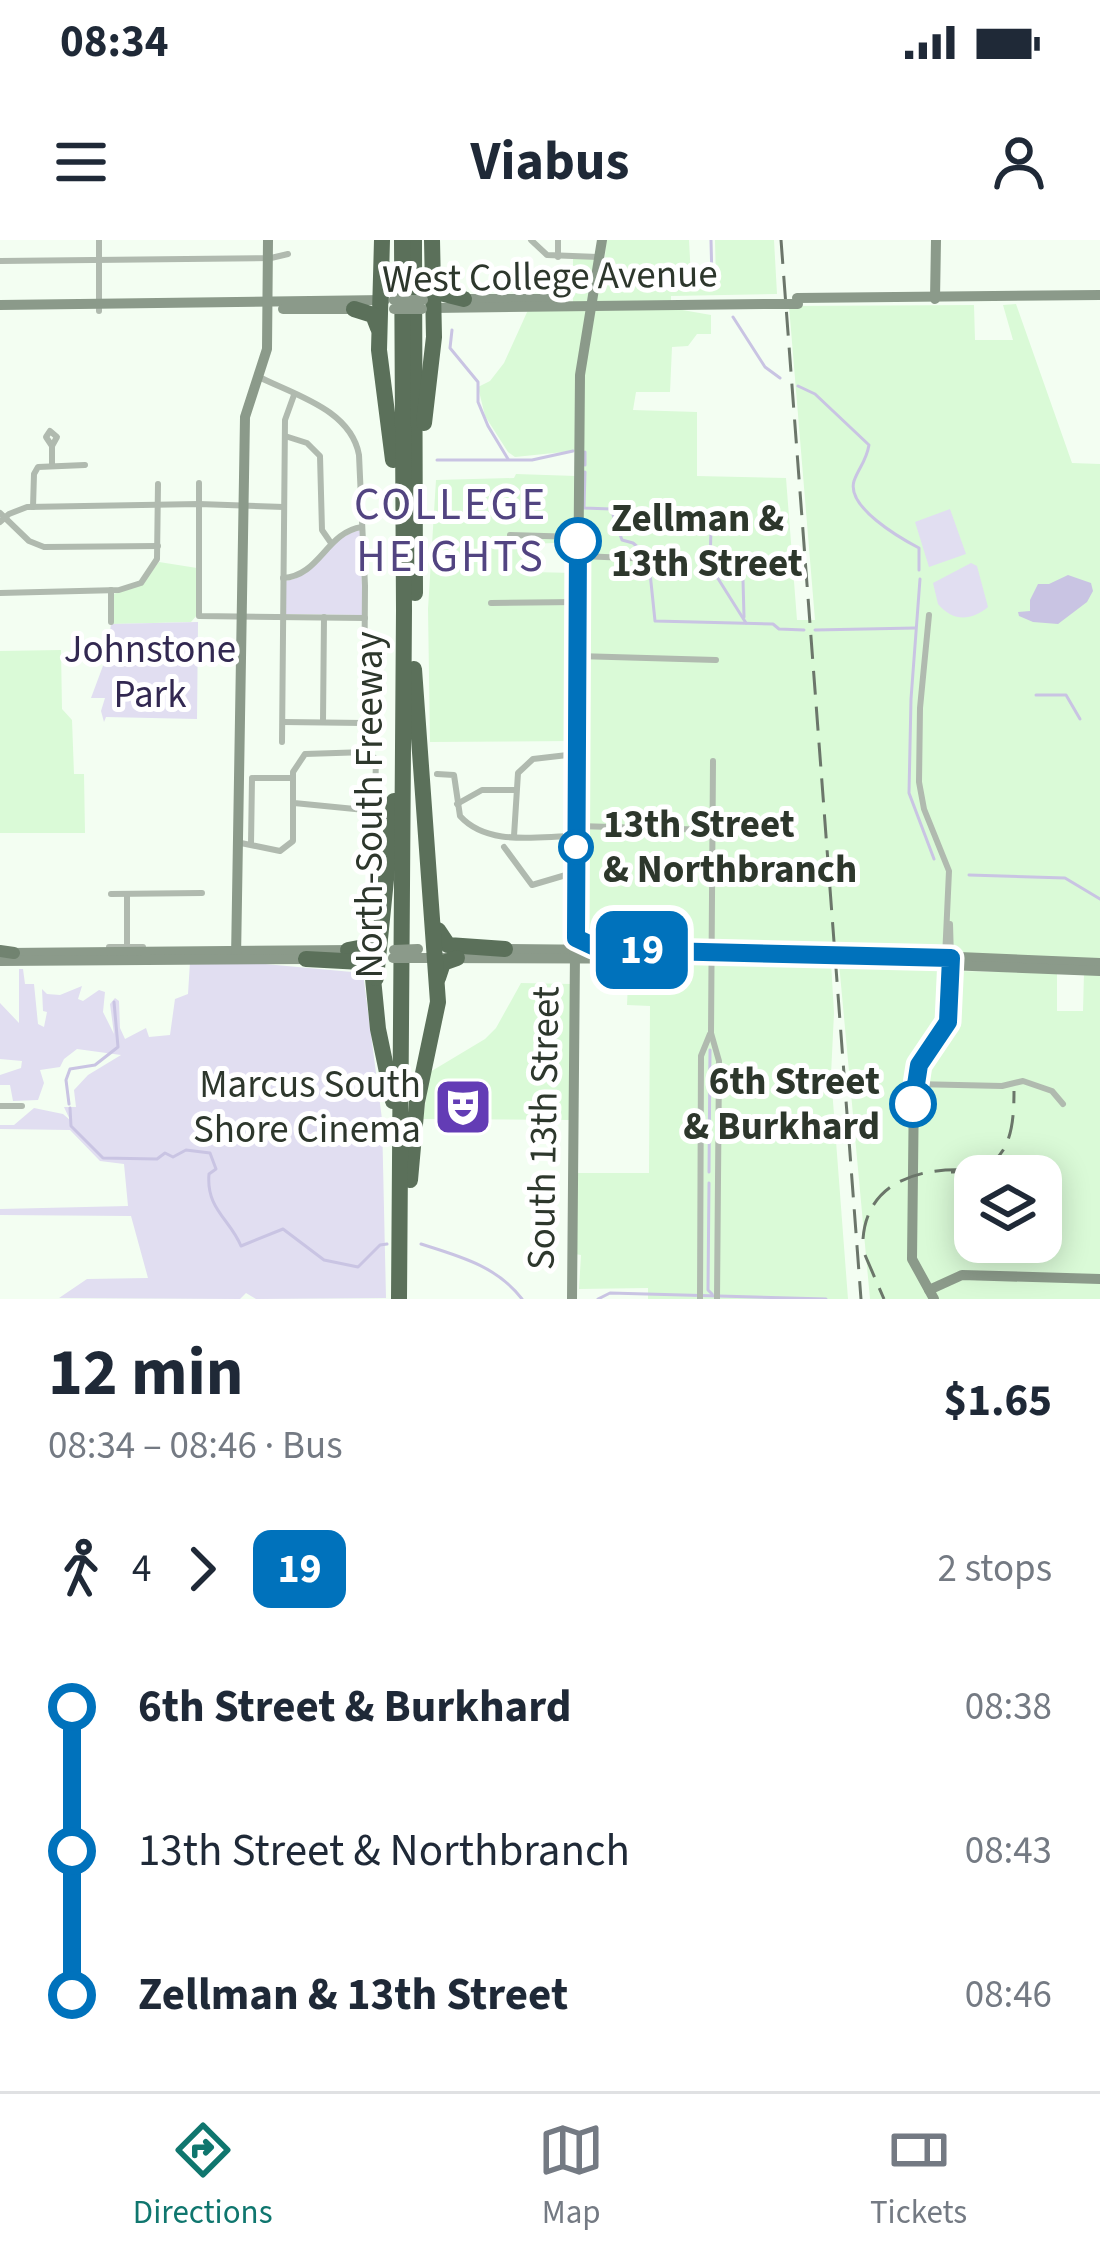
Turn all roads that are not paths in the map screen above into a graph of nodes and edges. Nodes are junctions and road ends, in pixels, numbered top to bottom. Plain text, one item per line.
1 (99, 240) edge
2 (266, 240) edge
3 (382, 240) edge
4 (400, 240) edge
5 (432, 240) edge
6 (531, 240) edge
7 (558, 240) edge
8 (602, 240) edge
9 (936, 240) edge
10 (414, 245) edge
11 (288, 254) dead end
12 (558, 257) junction
13 (601, 257) junction
14 (266, 258) junction
15 (0, 260) edge
16 (99, 260) junction
17 (379, 271) junction
18 (434, 271) junction
19 (596, 283) junction
20 (1100, 298) edge
21 (613, 300) junction
22 (935, 300) junction
23 (463, 303) junction
24 (428, 304) junction
25 (355, 305) junction
26 (387, 305) junction
27 (266, 306) junction
28 (99, 308) junction
29 (590, 308) junction
30 (0, 309) edge
31 (434, 330) junction
32 (379, 333) junction
33 (256, 375) junction
34 (294, 395) junction
35 (285, 436) junction
36 (52, 446) dead end
37 (52, 465) junction
38 (85, 465) dead end
39 (199, 483) dead end
40 (158, 484) dead end
41 (199, 504) junction
42 (158, 505) junction
43 (33, 506) junction
44 (242, 507) junction
45 (284, 507) junction
46 (1, 515) edge
47 (415, 526) junction
48 (362, 527) junction
49 (510, 535) dead end
50 (578, 538) junction
51 (332, 542) junction
52 (158, 546) junction
53 (403, 550) junction
54 (578, 556) junction
55 (678, 560) dead end
56 (283, 578) junction
57 (111, 590) junction
58 (0, 593) edge
59 (578, 602) junction
60 (491, 603) dead end
61 (929, 615) dead end
62 (241, 616) junction
63 (283, 616) junction
64 (324, 617) junction
65 (365, 618) junction
66 (111, 622) dead end
67 (577, 656) junction
68 (716, 660) dead end
69 (414, 669) junction
70 (404, 699) junction
71 (283, 722) junction
72 (323, 722) junction
73 (283, 742) dead end
74 (576, 754) junction
75 (713, 761) dead end
76 (437, 774) dead end
77 (245, 778) junction
78 (292, 778) junction
79 (514, 790) junction
80 (294, 803) junction
81 (457, 804) junction
82 (712, 830) junction
83 (575, 831) junction
84 (514, 836) junction
85 (236, 844) junction
86 (251, 844) junction
87 (504, 847) dead end
88 (576, 872) junction
89 (202, 893) dead end
90 (111, 894) dead end
91 (127, 894) junction
92 (433, 902) junction
93 (380, 917) junction
94 (109, 947) dead end
95 (576, 948) junction
96 (348, 950) junction
97 (617, 952) junction
98 (127, 953) junction
99 (3, 954) edge
100 (385, 954) junction
101 (427, 954) junction
102 (500, 954) junction
103 (236, 955) junction
104 (711, 955) junction
105 (457, 958) junction
106 (306, 959) junction
107 (948, 962) junction
108 (1100, 967) edge
109 (575, 978) junction
110 (438, 979) junction
111 (376, 997) junction
112 (711, 1033) junction
113 (914, 1084) junction
114 (1063, 1104) dead end
115 (0, 1106) edge
116 (22, 1106) dead end
117 (718, 1178) junction
118 (702, 1179) junction
119 (405, 1202) junction
120 (1100, 1279) edge
121 (931, 1294) edge
122 (700, 1297) edge
123 (717, 1297) edge
124 (399, 1299) edge
125 (409, 1299) edge
126 (572, 1299) edge

1 - 16 street
2 - 14 main road
3 - 17 highway
4 - 53 highway, North-South Freeway
5 - 18 highway
6 - 12 street
7 - 12 street
8 - 13 main road, South 13th Street
9 - 22 main road
10 - 47 highway, North-South Freeway
11 - 14 street
12 - 13 street
13 - 19 main road, South 13th Street
14 - 16 street
14 - 27 main road
15 - 16 street
16 - 28 street
17 - 25 highway
17 - 26 highway
18 - 23 highway
18 - 24 highway
19 - 21 main road
19 - 29 main road, South 13th Street
20 - 22 main road, West College Avenue
21 - 22 main road, West College Avenue, bridge
21 - 29 main road, West College Avenue
23 - 24 main road, West College Avenue
23 - 29 main road, West College Avenue
23 - 29 main road, West College Avenue
23 - 31 highway
24 - 26 main road, West College Avenue, bridge
24 - 31 highway
25 - 26 main road, West College Avenue
25 - 27 main road, West College Avenue
25 - 32 highway
26 - 32 highway
27 - 28 main road, West College Avenue
27 - 33 main road
28 - 30 main road, West College Avenue
29 - 50 main road, South 13th Street
31 - 47 highway
32 - 53 highway
33 - 34 street
33 - 44 main road
34 - 35 street
34 - 48 street
35 - 45 street
35 - 51 street
36 - 37 street
37 - 38 street
37 - 43 street
39 - 41 street
40 - 42 street
41 - 42 street
41 - 44 street
41 - 62 street
42 - 43 street
42 - 52 street
43 - 46 street
44 - 45 street
44 - 62 main road
45 - 56 street
46 - 52 street
47 - 69 highway, North-South Freeway
48 - 51 street
48 - 65 street
49 - 50 street
50 - 54 main road, South 13th Street
51 - 56 street
52 - 57 street
53 - 70 highway, North-South Freeway
54 - 55 street
54 - 59 main road, South 13th Street
56 - 63 street
57 - 58 street
57 - 66 street
59 - 60 street
59 - 67 main road, South 13th Street
61 - 107 street
62 - 63 street
62 - 77 main road
63 - 64 street
63 - 71 street
64 - 65 street
64 - 72 street
65 - 72 street
67 - 68 street
67 - 74 main road, South 13th Street
69 - 92 highway
69 - 119 highway, North-South Freeway
70 - 93 highway
70 - 119 highway, North-South Freeway
71 - 72 street
71 - 73 street
74 - 79 street
74 - 83 main road, South 13th Street
75 - 82 street
76 - 81 street
77 - 78 street
77 - 85 main road
77 - 86 street
78 - 80 street
78 - 80 street
79 - 81 street
79 - 84 street
80 - 86 street
81 - 84 street
82 - 83 street
82 - 104 street
83 - 84 street
83 - 88 main road, South 13th Street
85 - 86 street
85 - 103 main road
87 - 88 street
88 - 95 main road, South 13th Street
89 - 91 street
90 - 91 street
91 - 98 street
92 - 101 highway
92 - 102 highway
93 - 96 highway
93 - 100 highway
94 - 98 street
95 - 97 main road
95 - 97 main road
95 - 102 main road
95 - 109 main road, South 13th Street
96 - 100 main road
96 - 103 main road
97 - 104 main road
98 - 99 main road
98 - 103 main road
98 - 103 main road
100 - 101 main road, bridge
100 - 106 main road
100 - 111 highway
101 - 102 main road
101 - 105 main road
101 - 110 highway
102 - 105 main road
102 - 109 main road
103 - 106 main road
104 - 107 main road
104 - 112 street
105 - 110 highway
106 - 111 highway
107 - 108 main road
107 - 113 main road
109 - 126 main road, South 13th Street
110 - 119 highway
111 - 119 highway
112 - 117 street
112 - 118 street
113 - 114 street
113 - 121 main road
115 - 116 street
117 - 118 street
117 - 123 street
118 - 122 street
119 - 124 highway, North-South Freeway
119 - 125 highway, North-South Freeway
120 - 121 main road

